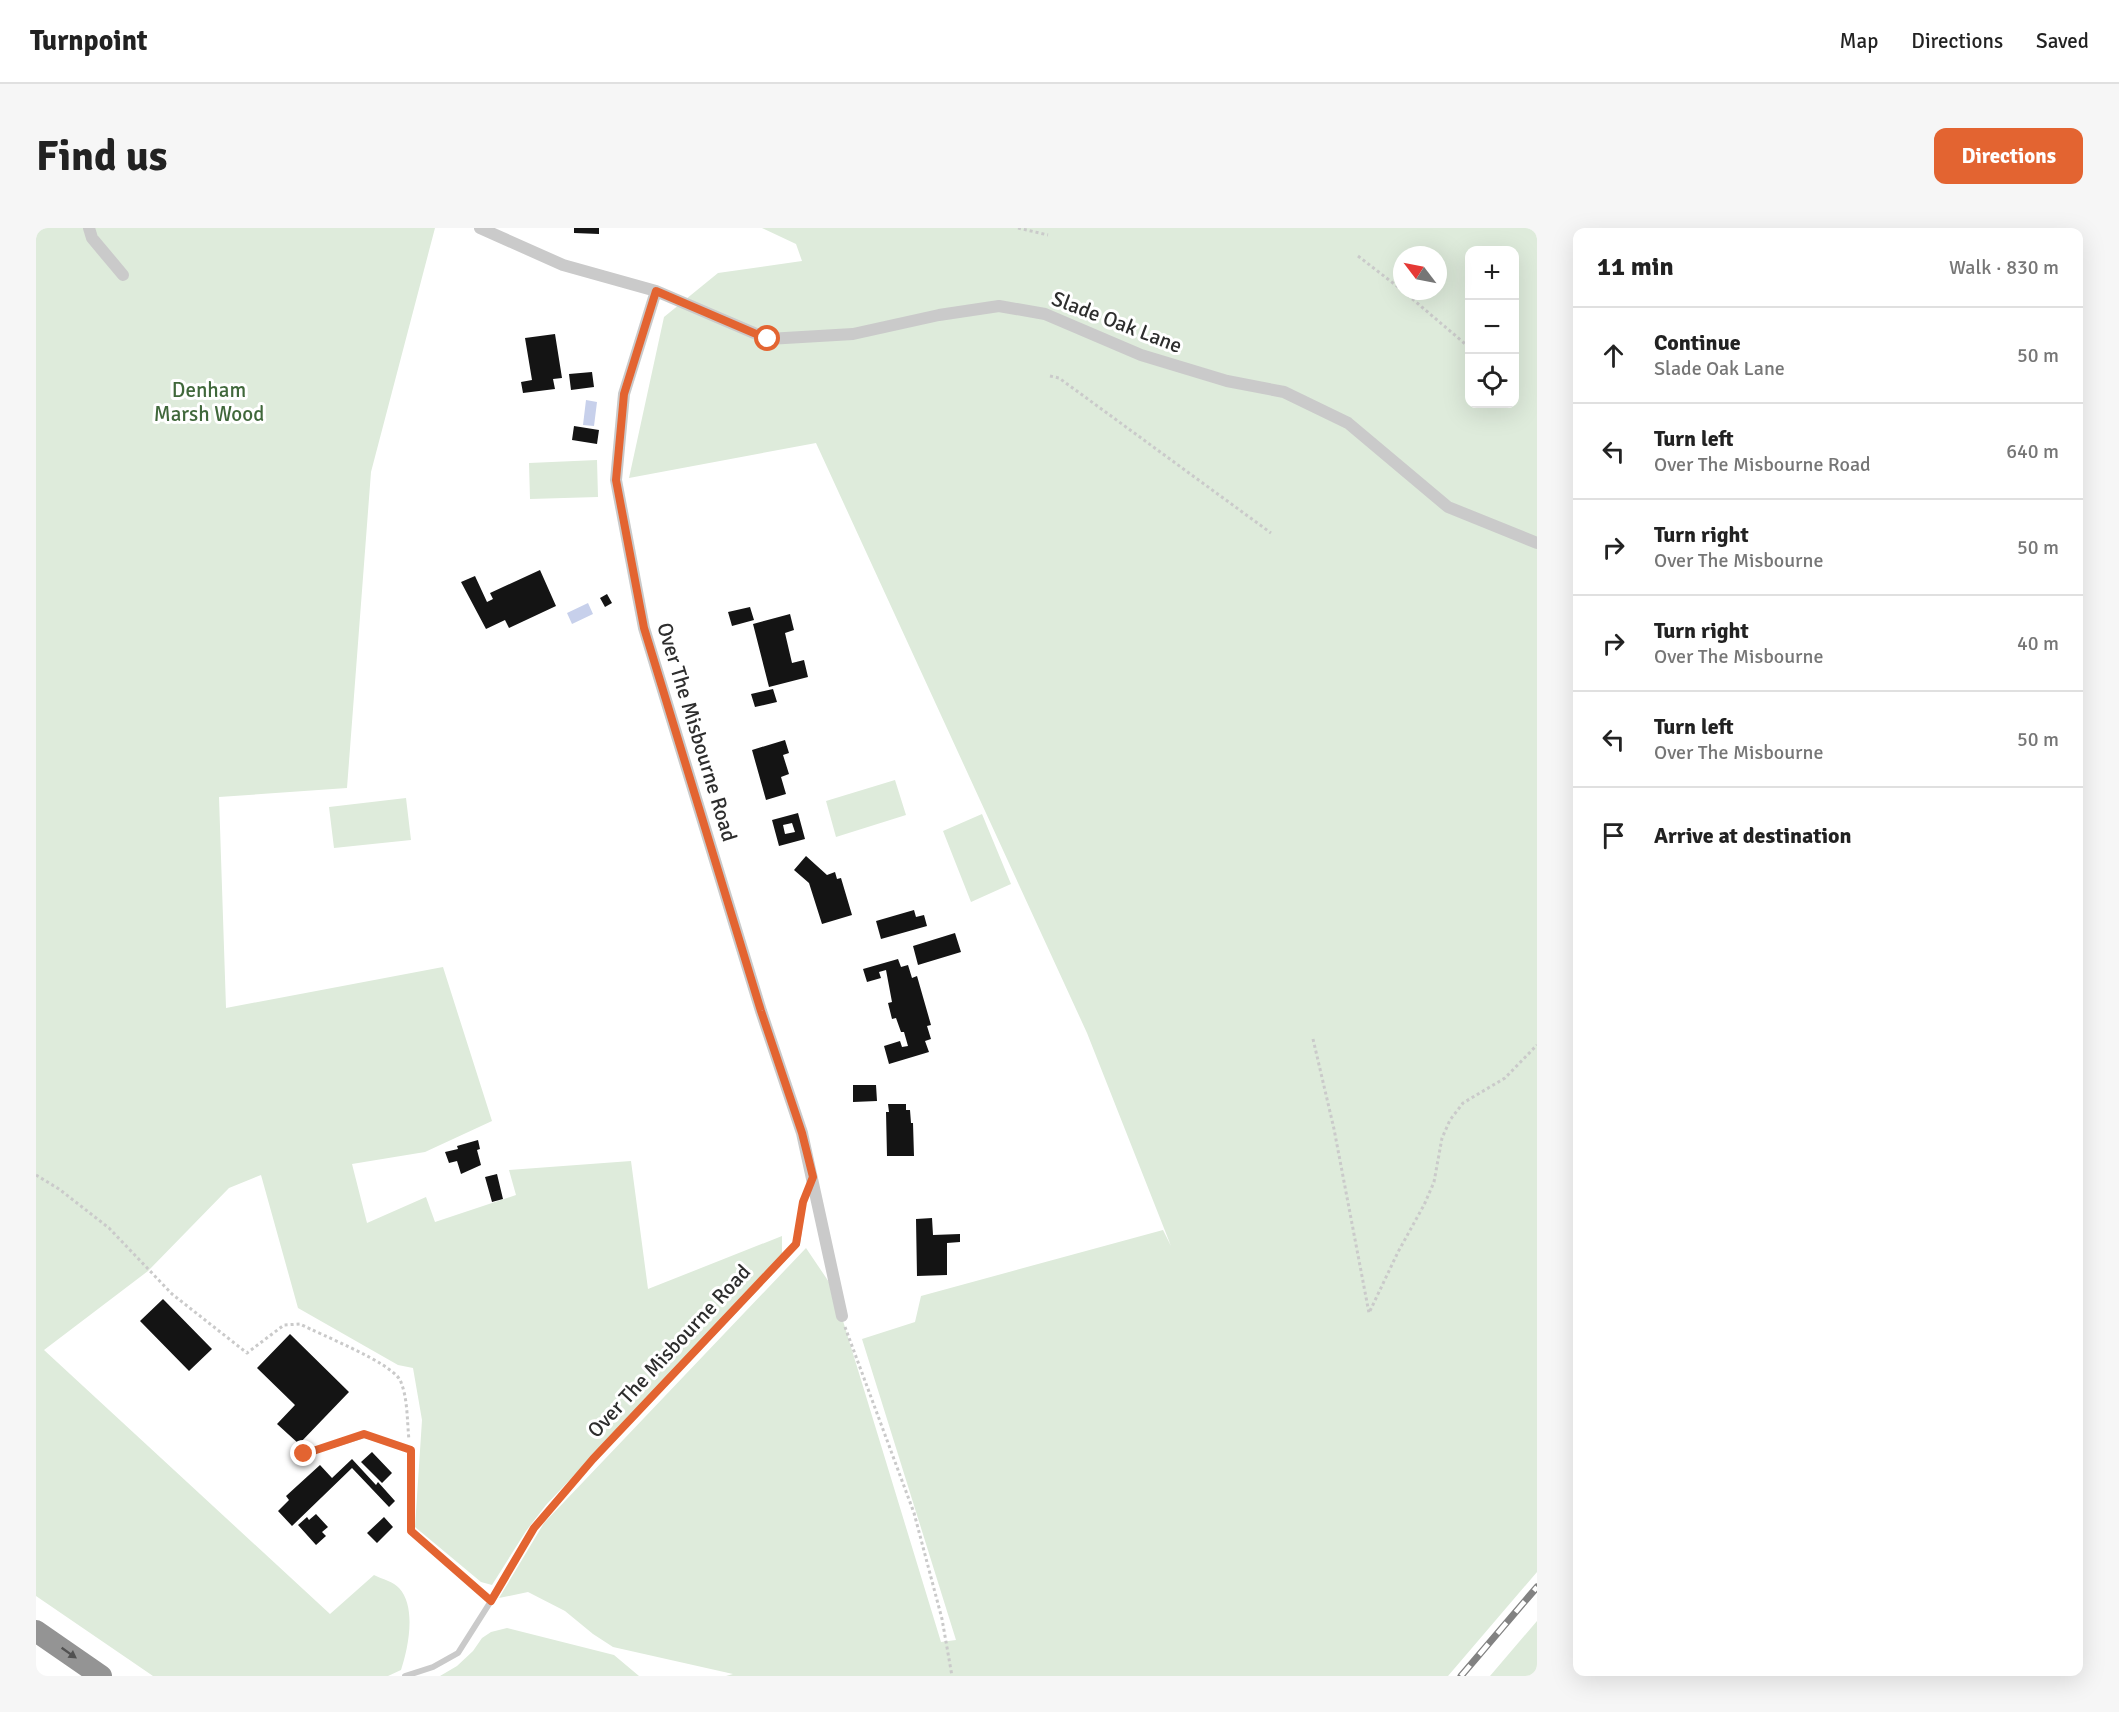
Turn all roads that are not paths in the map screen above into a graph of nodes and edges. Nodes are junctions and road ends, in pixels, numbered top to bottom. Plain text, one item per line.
1 (89, 228) edge
2 (486, 229) edge
3 (123, 275) dead end
4 (656, 291) junction
5 (1537, 543) edge
6 (813, 1177) junction
7 (842, 1316) road end
8 (304, 1454) dead end
9 (491, 1601) junction
10 (36, 1631) edge
11 (101, 1676) edge
12 (405, 1676) edge

1 - 3 street
2 - 4 street, Slade Oak Lane
4 - 5 street, Slade Oak Lane
4 - 6 street, Over The Misbourne Road
6 - 7 street, Over The Misbourne Road
6 - 9 lane, Over The Misbourne Road
8 - 9 lane
9 - 12 lane, Over The Misbourne Road
10 -> 11 highway

